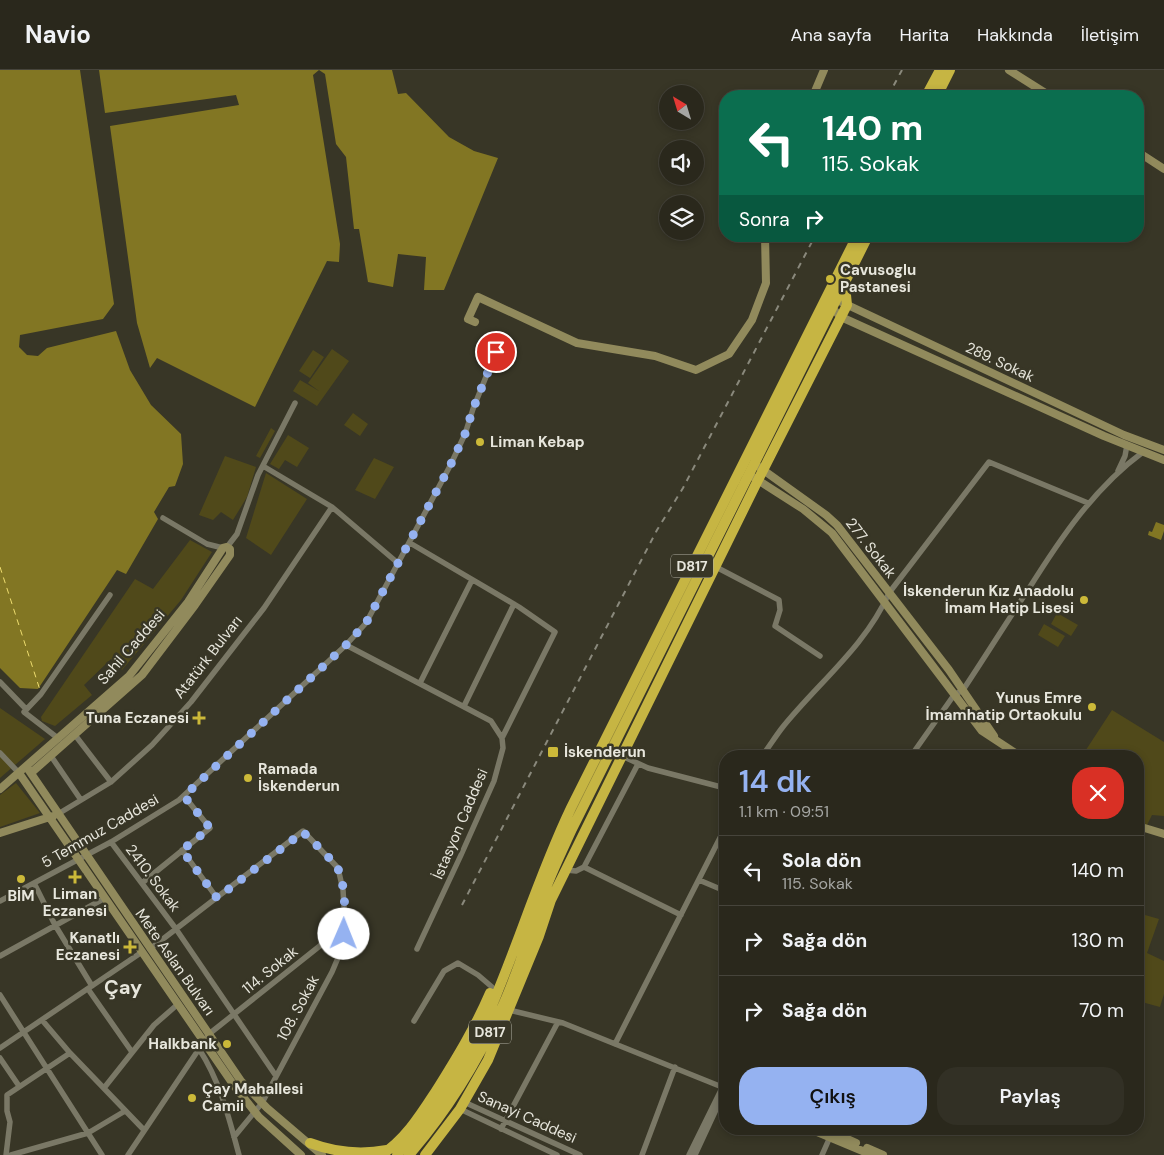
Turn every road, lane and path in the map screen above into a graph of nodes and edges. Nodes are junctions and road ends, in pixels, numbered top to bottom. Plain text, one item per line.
1 (824, 70) edge
2 (940, 70) edge
3 (950, 70) edge
4 (1010, 70) edge
5 (816, 90) edge
6 (929, 90) edge
7 (940, 90) edge
8 (1041, 90) edge
9 (1144, 156) edge
10 (1164, 169) edge
11 (765, 242) edge
12 (854, 242) edge
13 (865, 242) edge
14 (845, 285) junction
15 (826, 300) junction
16 (835, 305) junction
17 (847, 305) junction
18 (841, 317) junction
19 (475, 322) dead end
20 (502, 337) dead end
21 (295, 404) dead end
22 (1065, 408) junction
23 (1074, 412) junction
24 (1060, 416) junction
25 (1070, 420) junction
26 (1127, 445) junction
27 (1164, 450) edge
28 (1143, 452) junction
29 (1164, 460) edge
30 (263, 466) junction
31 (758, 467) junction
32 (1117, 473) junction
33 (753, 477) junction
34 (1088, 503) junction
35 (332, 507) junction
36 (163, 518) dead end
37 (410, 543) junction
38 (225, 547) junction
39 (399, 564) junction
40 (716, 567) junction
41 (472, 580) junction
42 (889, 593) junction
43 (110, 596) dead end
44 (514, 604) junction
45 (885, 604) junction
46 (346, 645) junction
47 (820, 656) dead end
48 (0, 682) edge
49 (420, 683) junction
50 (963, 690) junction
51 (954, 695) junction
52 (464, 706) junction
53 (26, 709) junction
54 (75, 735) junction
55 (502, 738) junction
56 (59, 739) junction
57 (998, 742) junction
58 (766, 750) edge
59 (915, 750) edge
60 (1011, 750) edge
61 (0, 753) edge
62 (48, 753) junction
63 (622, 756) junction
64 (638, 764) junction
65 (29, 770) junction
66 (19, 773) junction
67 (111, 782) junction
68 (719, 787) edge
69 (0, 789) edge
70 (184, 796) junction
71 (81, 800) junction
72 (58, 814) junction
73 (48, 817) junction
74 (1144, 828) edge
75 (0, 833) edge
76 (1164, 834) edge
77 (719, 840) edge
78 (111, 842) junction
79 (182, 850) junction
80 (86, 855) junction
81 (78, 859) junction
82 (584, 867) junction
83 (566, 870) junction
84 (699, 880) junction
85 (34, 883) junction
86 (142, 883) junction
87 (719, 888) edge
88 (105, 898) junction
89 (217, 898) junction
90 (533, 899) junction
91 (0, 901) edge
92 (681, 915) junction
93 (345, 923) junction
94 (55, 925) junction
95 (176, 929) junction
96 (417, 948) dead end
97 (146, 950) junction
98 (0, 956) edge
99 (492, 987) junction
100 (90, 988) junction
101 (0, 995) edge
102 (178, 1004) junction
103 (509, 1010) junction
104 (234, 1014) junction
105 (42, 1020) junction
106 (414, 1021) dead end
107 (558, 1022) junction
108 (24, 1033) junction
109 (209, 1034) junction
110 (204, 1041) junction
111 (616, 1044) junction
112 (0, 1048) edge
113 (199, 1048) junction
114 (132, 1052) junction
115 (70, 1053) junction
116 (0, 1058) edge
117 (675, 1067) junction
118 (46, 1068) junction
119 (276, 1076) junction
120 (719, 1084) edge
121 (19, 1086) junction
122 (104, 1088) junction
123 (719, 1096) edge
124 (262, 1103) junction
125 (719, 1103) edge
126 (462, 1106) junction
127 (125, 1111) junction
128 (255, 1112) junction
129 (505, 1121) junction
130 (501, 1129) junction
131 (144, 1130) junction
132 (88, 1133) junction
133 (825, 1135) edge
134 (838, 1135) edge
135 (234, 1137) junction
136 (830, 1137) junction
137 (310, 1143) junction
138 (395, 1152) edge
139 (570, 1153) edge
140 (300, 1154) edge
141 (6, 1155) edge
142 (11, 1155) edge
143 (102, 1155) edge
144 (128, 1155) edge
145 (239, 1155) edge
146 (322, 1155) edge
147 (381, 1155) edge
148 (409, 1155) edge
149 (425, 1155) edge
150 (557, 1155) edge
151 (580, 1155) edge
152 (642, 1155) edge
153 (689, 1155) edge
154 (695, 1155) edge
155 (822, 1155) edge
156 (872, 1155) edge
157 (883, 1155) edge

1 - 5 street
2 - 6 highway
3 - 7 highway
4 - 8 street
9 - 10 street
11 - 19 street
12 - 15 highway, D817
13 - 14 highway
14 - 16 highway
14 - 17 highway
15 - 16 street, 289. Sokak
15 - 90 highway, D817
16 - 17 street, 289. Sokak
16 - 18 street
16 - 31 highway
17 - 18 highway
17 - 22 street, 289. Sokak
18 - 24 street
18 - 31 highway
20 - 37 street, 5 Temmuz Caddesi
21 - 30 street, Sahil Caddesi
22 - 23 street, 289. Sokak
22 - 24 street
23 - 25 street
23 - 27 street, 289. Sokak
24 - 25 street
25 - 26 street
26 - 28 street
26 - 32 street
28 - 29 street
28 - 32 street
30 - 35 street
30 - 38 street, Sahil Caddesi
31 - 33 highway
31 - 42 street, 277. Sokak
32 - 34 street
33 - 40 highway
33 - 45 street, 277. Sokak
33 - 148 highway, D817
34 - 42 street
34 - 50 street
35 - 39 street
35 - 67 street, Atatürk Bulvarı
36 - 38 street
37 - 39 street, 5 Temmuz Caddesi
37 - 41 street
38 - 54 street, Sahil Caddesi
38 - 56 street, Sahil Caddesi
39 - 46 street, 5 Temmuz Caddesi
40 - 47 street
40 - 63 highway
41 - 44 street
41 - 49 street
42 - 45 street
42 - 50 street, 277. Sokak
43 - 53 street
44 - 52 street
44 - 55 street, İstasyon Caddesi
45 - 51 street, 277. Sokak
45 - 58 street
46 - 49 street
46 - 70 street, 5 Temmuz Caddesi
48 - 53 street
49 - 52 street
50 - 51 street
50 - 57 street, 277. Sokak
51 - 57 street, 277. Sokak
51 - 59 street
52 - 55 street
53 - 56 street
54 - 62 street, Sahil Caddesi
54 - 67 street
55 - 96 street, İstasyon Caddesi
56 - 62 street, Sahil Caddesi
57 - 60 street, 277. Sokak
61 - 66 street
62 - 65 street, Sahil Caddesi
62 - 71 street
63 - 64 street
63 - 83 highway
64 - 68 street
64 - 82 street
65 - 66 street, Sahil Caddesi
65 - 72 street, Mete Aslan Bulvarı
66 - 69 street
66 - 73 street, Mete Aslan Bulvarı
67 - 71 street, Atatürk Bulvarı
70 - 78 street, 5 Temmuz Caddesi
70 - 79 street
71 - 72 street, Atatürk Bulvarı
72 - 73 street, Atatürk Bulvarı
72 - 80 street, Mete Aslan Bulvarı
73 - 75 street, Atatürk Bulvarı
73 - 81 street, Mete Aslan Bulvarı
74 - 76 street
77 - 84 street
78 - 80 street, 5 Temmuz Caddesi
78 - 86 street, 2410. Sokak
79 - 86 street
79 - 89 street
80 - 81 street, 5 Temmuz Caddesi
80 - 97 street, Mete Aslan Bulvarı
81 - 85 street, 5 Temmuz Caddesi
81 - 88 street, Mete Aslan Bulvarı
82 - 83 street
82 - 92 street
83 - 103 highway
84 - 87 street
84 - 92 street
85 - 91 street, 5 Temmuz Caddesi
85 - 94 street
86 - 95 street, 2410. Sokak
88 - 94 street
88 - 97 street, Mete Aslan Bulvarı
89 - 93 street, 108. Sokak
89 - 95 street
90 - 99 highway
90 - 138 highway, D817
92 - 111 street
93 - 104 street, 114. Sokak
93 - 119 street, 108. Sokak
94 - 98 street
94 - 100 street
95 - 97 street
95 - 104 street, 2410. Sokak
97 - 100 street
97 - 102 street, Mete Aslan Bulvarı
97 - 109 street, Mete Aslan Bulvarı
99 - 106 street
99 - 138 highway
100 - 105 street
100 - 114 street
101 - 108 street
102 - 110 street, Mete Aslan Bulvarı
102 - 114 street
103 - 107 street
103 - 126 highway
104 - 109 street, 114. Sokak
104 - 119 street, 2410. Sokak
105 - 108 street
105 - 115 street
107 - 111 street
107 - 129 street
108 - 112 street
108 - 118 street
109 - 110 street, 114. Sokak
109 - 124 street, Mete Aslan Bulvarı
110 - 113 street, 114. Sokak
110 - 128 street, Mete Aslan Bulvarı
111 - 117 street
113 - 131 street, 114. Sokak
113 - 135 street
114 - 122 street
115 - 118 street
115 - 122 street
116 - 121 street
117 - 120 street
117 - 152 street
118 - 121 street
118 - 132 street
119 - 124 street, 108. Sokak
121 - 141 street
122 - 127 street
123 - 153 street
124 - 128 street, 108. Sokak
124 - 137 street, Mete Aslan Bulvarı
125 - 154 street
126 - 129 street, Sanayi Caddesi
126 - 130 street, Sanayi Caddesi
126 - 149 highway
127 - 131 street
127 - 132 street
128 - 135 street, 108. Sokak
128 - 140 street, Mete Aslan Bulvarı
129 - 130 street
129 - 139 street, Sanayi Caddesi
130 - 150 street, Sanayi Caddesi
131 - 144 street, 114. Sokak
132 - 142 street
132 - 143 street
133 - 136 street
134 - 157 street
135 - 145 street
136 - 155 street
136 - 156 street
137 - 138 highway
137 - 146 street, Mete Aslan Bulvarı
138 - 147 highway
139 - 151 street, Sanayi Caddesi

